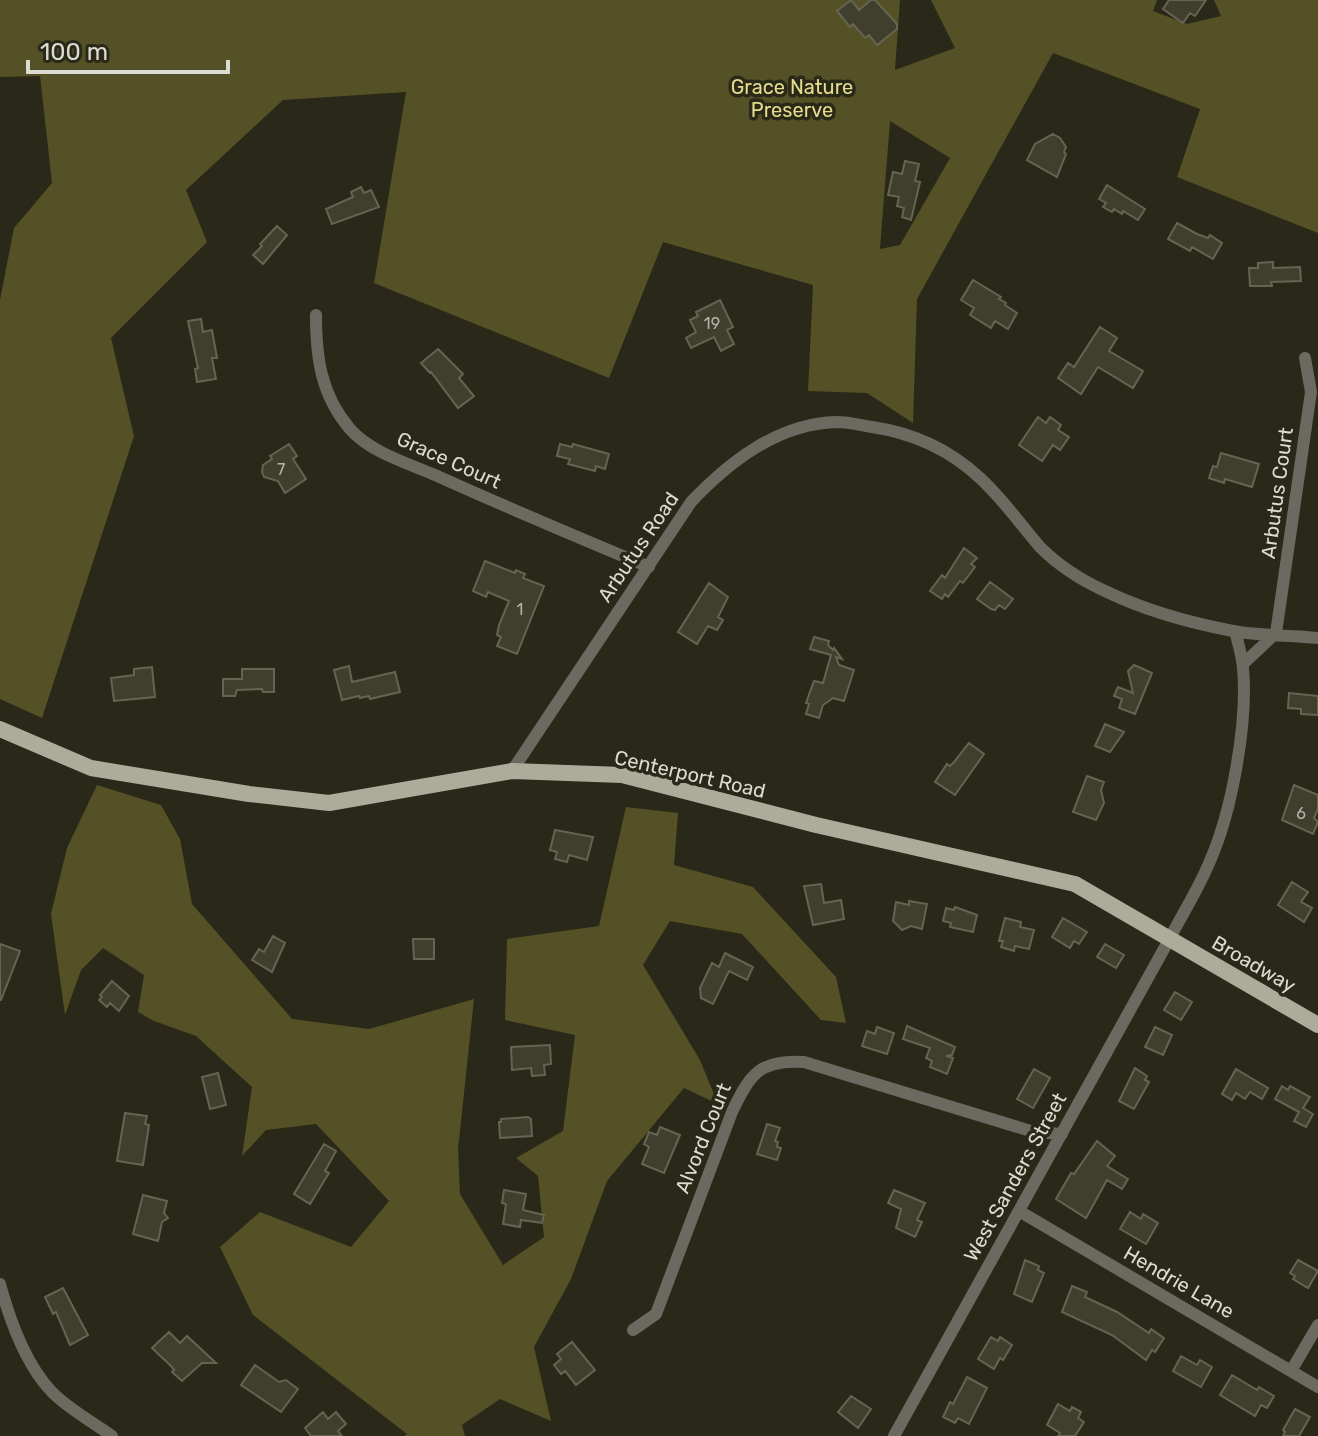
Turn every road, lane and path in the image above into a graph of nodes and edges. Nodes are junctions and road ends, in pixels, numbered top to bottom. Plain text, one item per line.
1 (316, 315) dead end
2 (1305, 358) dead end
3 (649, 567) junction
4 (1235, 631) junction
5 (1276, 633) junction
6 (1318, 638) edge
7 (1243, 664) junction
8 (0, 729) edge
9 (512, 771) junction
10 (1170, 938) junction
11 (1318, 1025) edge
12 (1062, 1134) junction
13 (1019, 1211) junction
14 (0, 1284) edge
15 (1318, 1325) edge
16 (633, 1330) dead end
17 (1291, 1371) junction
18 (1318, 1387) edge
19 (896, 1432) edge
20 (112, 1436) edge
21 (911, 1436) edge

1 - 3 street, Grace Court
2 - 5 street, Arbutus Court
3 - 4 street, Arbutus Road
3 - 9 street, Arbutus Road
4 - 5 street, Arbutus Road
4 - 7 street, West Sanders Street
5 - 6 street, Arbutus Road
5 - 7 street
7 - 10 street, West Sanders Street
8 - 9 main road, Centerport Road
9 - 10 main road, Centerport Road
10 - 11 main road, Broadway
10 - 12 street, West Sanders Street
12 - 13 street, West Sanders Street
12 - 16 street, Alvord Court
13 - 17 street, Hendrie Lane
13 - 19 street, West Sanders Street
14 - 20 street
15 - 17 street
17 - 18 street, Hendrie Lane
19 - 21 street

